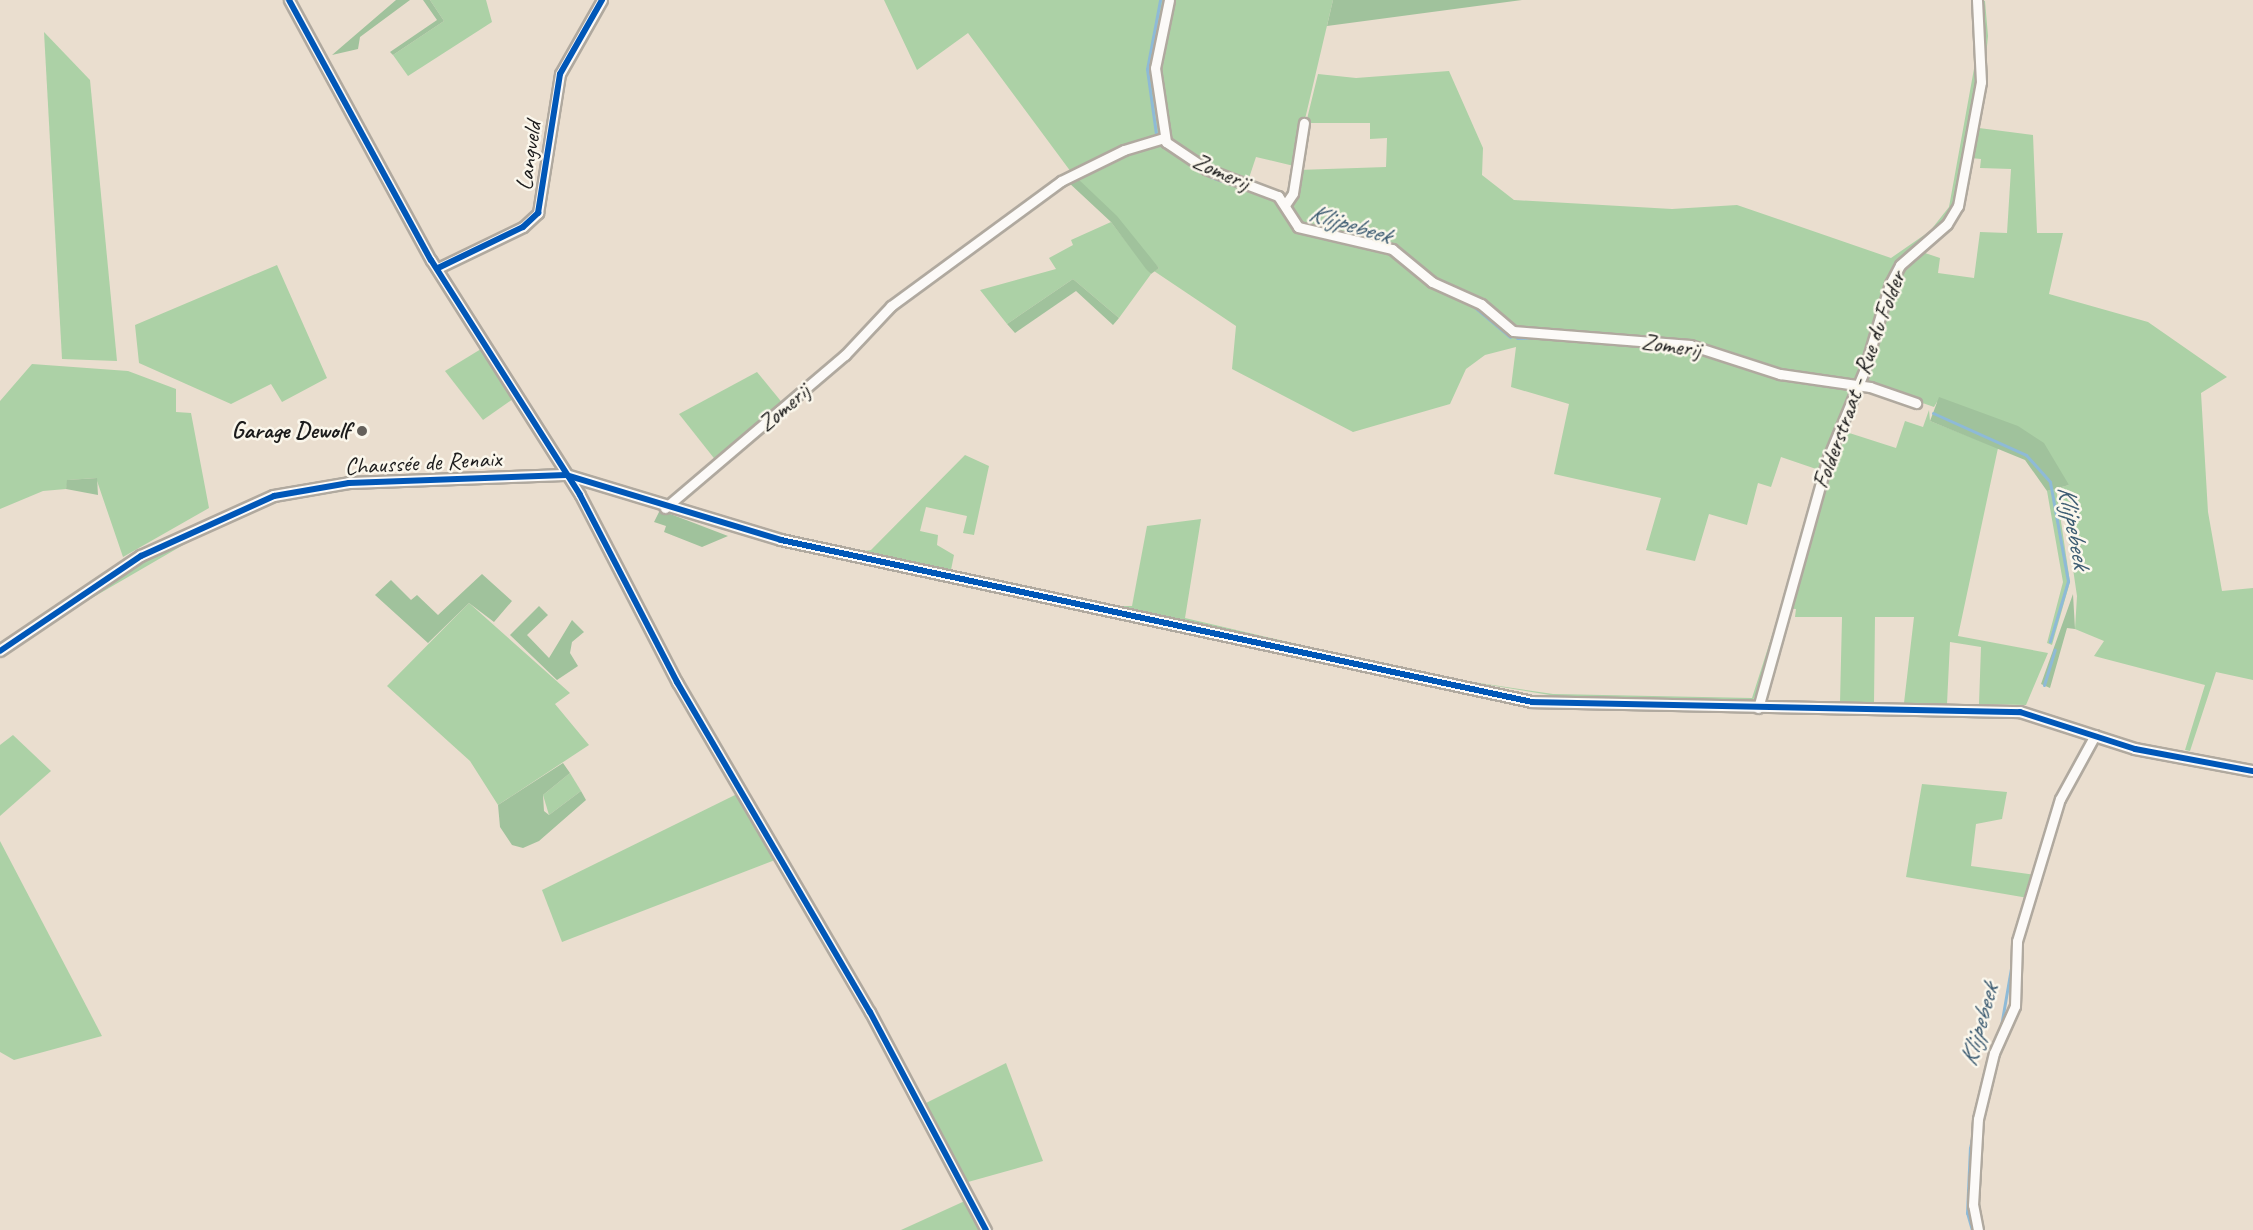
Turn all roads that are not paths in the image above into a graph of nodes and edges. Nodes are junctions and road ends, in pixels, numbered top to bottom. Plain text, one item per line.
1 (289, 0) edge
2 (602, 0) edge
3 (1169, 0) edge
4 (1977, 0) edge
5 (1304, 123) dead end
6 (1164, 138) junction
7 (1285, 205) junction
8 (438, 268) junction
9 (1856, 384) junction
10 (1916, 403) dead end
11 (566, 476) junction
12 (665, 507) junction
13 (0, 651) edge
14 (1758, 708) junction
15 (2095, 735) junction
16 (2253, 771) edge
17 (986, 1230) edge
18 (1978, 1230) edge

1 - 8 street
2 - 8 street, Langveld
3 - 6 street
4 - 9 street, Folderstraat - Rue du Folder
5 - 7 street
6 - 7 street, Zomerij
6 - 12 street, Zomerij
7 - 9 street, Zomerij
8 - 11 street
9 - 10 street, Zomerij
9 - 14 street, Folderstraat - Rue du Folder
11 - 12 street, Chaussée de Renaix
11 - 13 street, Chaussée de Renaix
11 - 17 street
12 - 14 street, Chaussée de Renaix
14 - 15 street, Chaussée de Renaix
15 - 16 street, Chaussée de Renaix
15 - 18 street

